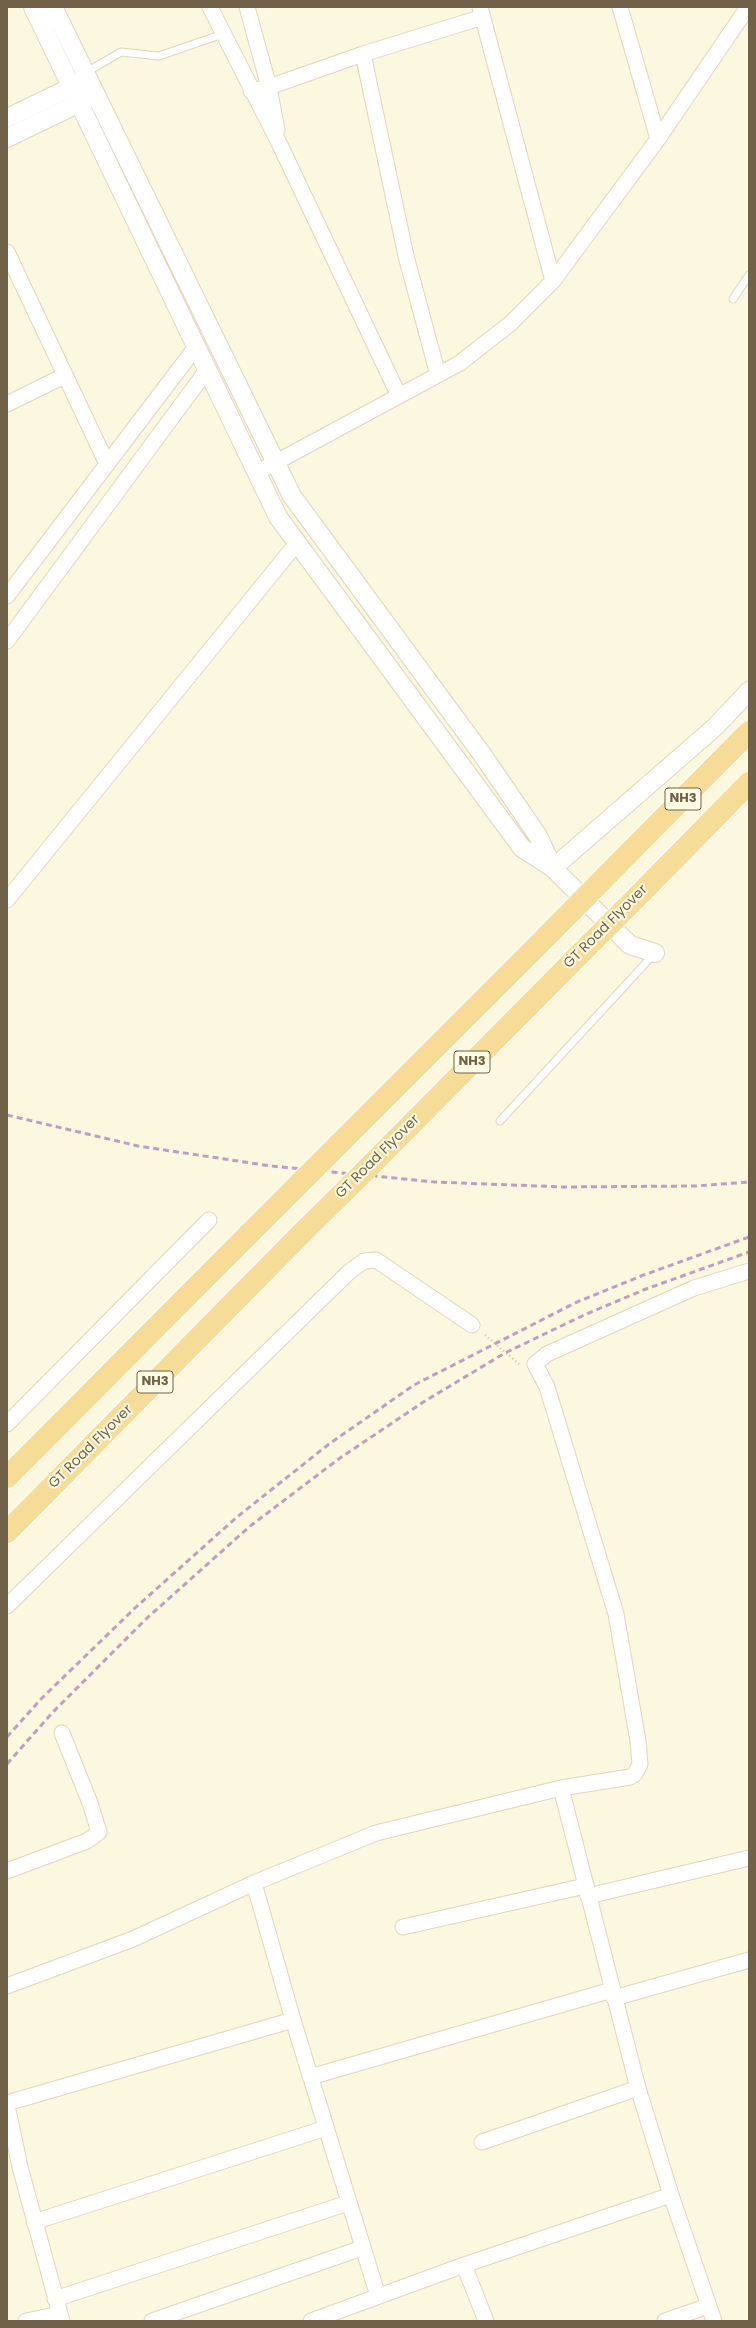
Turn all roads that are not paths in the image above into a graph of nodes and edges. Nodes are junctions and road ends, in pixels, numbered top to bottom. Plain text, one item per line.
1 (33, 7) edge
2 (53, 7) edge
3 (210, 7) edge
4 (247, 7) edge
5 (620, 7) edge
6 (748, 7) edge
7 (482, 12) edge
8 (223, 34) junction
9 (363, 54) junction
10 (90, 82) junction
11 (269, 87) junction
12 (251, 91) junction
13 (75, 95) junction
14 (7, 118) edge
15 (7, 138) edge
16 (658, 139) junction
17 (280, 145) junction
18 (9, 262) edge
19 (749, 275) edge
20 (553, 281) junction
21 (733, 299) dead end
22 (196, 348) junction
23 (207, 370) junction
24 (438, 375) junction
25 (64, 376) junction
26 (399, 396) junction
27 (7, 404) edge
28 (275, 463) junction
29 (107, 464) junction
30 (256, 473) junction
31 (296, 543) junction
32 (7, 596) edge
33 (7, 641) edge
34 (749, 691) edge
35 (749, 732) edge
36 (749, 783) edge
37 (553, 868) junction
38 (7, 900) edge
39 (655, 953) joint
40 (500, 1121) dead end
41 (209, 1220) dead end
42 (749, 1271) edge
43 (472, 1325) road end
44 (7, 1424) edge
45 (7, 1477) edge
46 (7, 1532) edge
47 (7, 1606) edge
48 (62, 1733) dead end
49 (561, 1788) junction
50 (749, 1858) edge
51 (7, 1871) edge
52 (254, 1884) junction
53 (587, 1891) junction
54 (403, 1927) dead end
55 (749, 1960) edge
56 (7, 1986) edge
57 (613, 1994) junction
58 (293, 2020) junction
59 (310, 2077) junction
60 (638, 2088) junction
61 (7, 2104) edge
62 (326, 2128) junction
63 (482, 2142) dead end
64 (671, 2195) junction
65 (348, 2203) junction
66 (34, 2222) junction
67 (362, 2248) junction
68 (464, 2265) junction
69 (378, 2296) junction
70 (55, 2299) junction
71 (708, 2306) junction
72 (61, 2317) edge
73 (26, 2321) edge
74 (152, 2321) edge
75 (311, 2321) edge
76 (486, 2321) edge
77 (665, 2321) edge
78 (714, 2321) edge

1 - 13 street
2 - 10 street
3 - 8 street
4 - 11 street
5 - 16 street
6 - 16 street
7 - 9 street
7 - 20 street
8 - 10 lane
8 - 12 street
9 - 11 street
9 - 24 street
10 - 13 street
10 - 28 street
11 - 12 street
11 - 17 street
12 - 17 street
13 - 14 street
13 - 15 street
13 - 22 street
16 - 20 street
17 - 26 street
18 - 25 street
19 - 21 lane
20 - 24 street
22 - 23 street
22 - 29 street
23 - 30 street
23 - 33 street
24 - 26 street
25 - 27 street
25 - 29 street
26 - 28 street
28 - 30 street
28 - 37 street
29 - 32 street
30 - 31 street
31 - 37 street
31 - 38 street
34 - 37 street
35 - 45 highway, NH3, bridge
36 - 46 highway, GT Road Flyover / NH3, bridge
37 - 39 street
39 - 40 lane
41 - 44 street
42 - 49 street
43 - 47 street
48 - 51 street
49 - 52 street
49 - 53 street
50 - 53 street
52 - 56 street
52 - 58 street
53 - 54 street
53 - 57 street
55 - 57 street
57 - 59 street
57 - 60 street
58 - 59 street
58 - 61 street
59 - 62 street
60 - 63 street
60 - 64 street
61 - 66 street
62 - 65 street
62 - 66 street
64 - 68 street
64 - 71 street
65 - 67 street
65 - 70 street
66 - 70 street
67 - 69 street
67 - 74 street
68 - 69 street
68 - 76 street
69 - 75 street
70 - 72 street
71 - 77 street
71 - 78 street
72 - 73 street

